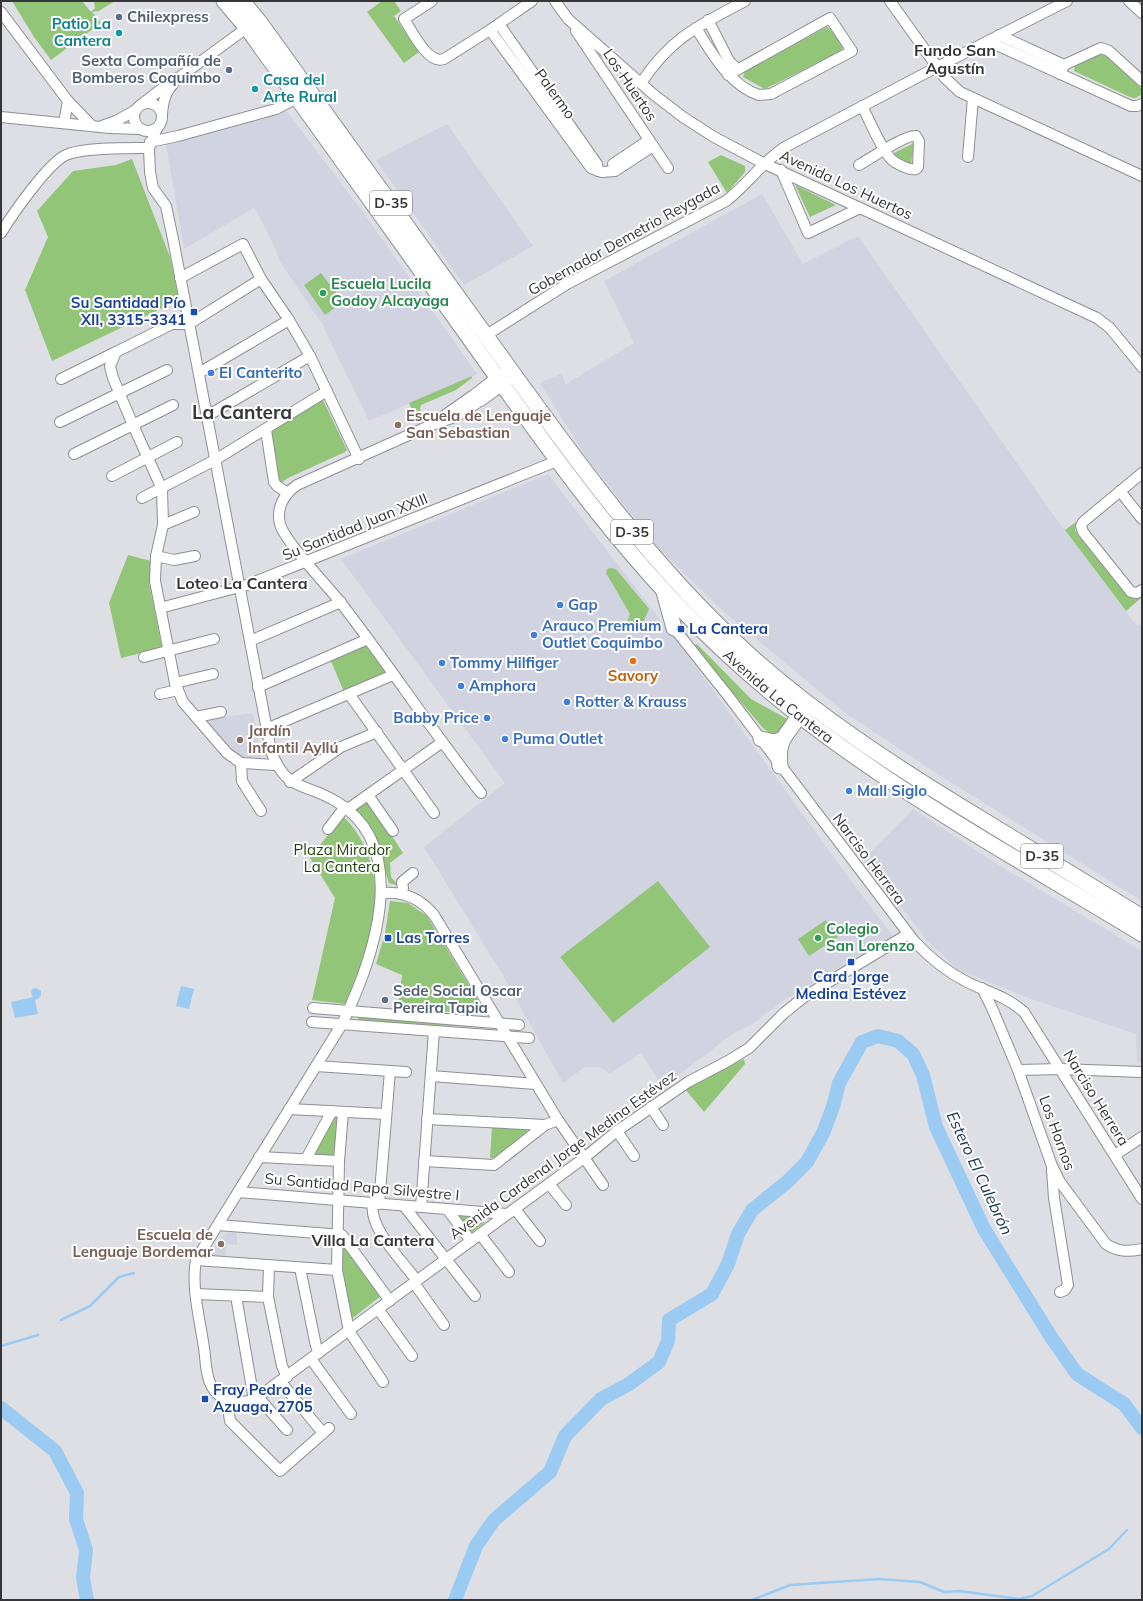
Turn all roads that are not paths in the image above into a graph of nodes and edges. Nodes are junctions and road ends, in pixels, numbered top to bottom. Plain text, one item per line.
1 (224, 1) edge
2 (242, 1) edge
3 (432, 1) edge
4 (532, 1) edge
5 (555, 1) edge
6 (745, 1) edge
7 (890, 1) edge
8 (1067, 1) edge
9 (1129, 1) edge
10 (1, 12) edge
11 (1142, 13) edge
12 (568, 19) junction
13 (708, 20) junction
14 (253, 24) junction
15 (499, 24) junction
16 (696, 28) junction
17 (490, 30) junction
18 (1000, 35) junction
19 (988, 41) junction
20 (937, 67) junction
21 (737, 69) junction
22 (1062, 69) junction
23 (728, 75) junction
24 (181, 76) junction
25 (1142, 81) edge
26 (641, 82) junction
27 (297, 98) junction
28 (973, 98) junction
29 (68, 101) junction
30 (1142, 104) edge
31 (862, 106) junction
32 (139, 107) junction
33 (162, 114) junction
34 (1, 117) edge
35 (64, 123) junction
36 (95, 126) junction
37 (157, 128) junction
38 (142, 130) junction
39 (651, 143) junction
40 (149, 145) junction
41 (886, 150) junction
42 (968, 157) dead end
43 (763, 163) junction
44 (859, 165) dead end
45 (668, 168) dead end
46 (781, 170) junction
47 (598, 171) junction
48 (1142, 176) edge
49 (860, 208) junction
50 (1, 233) edge
51 (180, 278) junction
52 (261, 279) junction
53 (289, 320) junction
54 (189, 324) junction
55 (485, 336) junction
56 (116, 352) junction
57 (310, 356) junction
58 (1138, 356) edge
59 (1142, 367) edge
60 (167, 370) dead end
61 (512, 372) junction
62 (199, 373) junction
63 (61, 379) dead end
64 (499, 381) junction
65 (327, 392) junction
66 (119, 393) junction
67 (172, 405) dead end
68 (207, 416) junction
69 (60, 422) dead end
70 (133, 425) junction
71 (266, 430) junction
72 (177, 442) dead end
73 (74, 454) dead end
74 (148, 457) junction
75 (359, 459) junction
76 (215, 460) junction
77 (557, 461) junction
78 (1142, 473) edge
79 (112, 476) dead end
80 (162, 489) junction
81 (1120, 491) junction
82 (288, 493) junction
83 (142, 498) dead end
84 (194, 512) dead end
85 (1142, 519) edge
86 (163, 525) junction
87 (156, 556) junction
88 (195, 556) dead end
89 (308, 562) junction
90 (240, 588) junction
91 (662, 588) junction
92 (1142, 590) edge
93 (340, 602) junction
94 (696, 603) junction
95 (160, 608) junction
96 (682, 609) junction
97 (674, 628) junction
98 (214, 639) dead end
99 (368, 640) junction
100 (250, 641) junction
101 (169, 651) junction
102 (144, 657) dead end
103 (213, 674) dead end
104 (393, 675) junction
105 (177, 686) junction
106 (258, 687) junction
107 (160, 694) dead end
108 (349, 694) junction
109 (804, 700) junction
110 (221, 712) dead end
111 (799, 715) junction
112 (196, 718) junction
113 (266, 729) junction
114 (377, 732) junction
115 (761, 739) junction
116 (780, 740) junction
117 (441, 743) junction
118 (241, 763) junction
119 (276, 765) junction
120 (780, 766) junction
121 (404, 769) junction
122 (290, 782) junction
123 (481, 793) dead end
124 (368, 795) junction
125 (346, 808) junction
126 (261, 811) dead end
127 (434, 813) dead end
128 (328, 830) dead end
129 (393, 831) dead end
130 (413, 873) dead end
131 (382, 892) junction
132 (401, 894) junction
133 (1142, 917) edge
134 (908, 934) junction
135 (1142, 934) edge
136 (982, 988) junction
137 (313, 1008) dead end
138 (348, 1010) junction
139 (312, 1022) dead end
140 (498, 1023) junction
141 (342, 1024) junction
142 (519, 1025) dead end
143 (434, 1031) junction
144 (507, 1036) junction
145 (529, 1038) dead end
146 (316, 1066) junction
147 (1060, 1069) junction
148 (1018, 1070) junction
149 (390, 1071) junction
150 (406, 1072) dead end
151 (1142, 1072) edge
152 (431, 1076) junction
153 (536, 1084) junction
154 (651, 1107) junction
155 (289, 1109) junction
156 (332, 1111) junction
157 (343, 1112) junction
158 (386, 1114) junction
159 (428, 1119) junction
160 (558, 1120) junction
161 (545, 1125) junction
162 (663, 1126) dead end
163 (617, 1131) junction
164 (1142, 1137) edge
165 (1115, 1155) junction
166 (634, 1156) dead end
167 (259, 1157) junction
168 (584, 1158) junction
169 (306, 1159) junction
170 (339, 1161) junction
171 (424, 1161) junction
172 (1052, 1166) junction
173 (549, 1184) junction
174 (603, 1185) dead end
175 (238, 1192) junction
176 (1142, 1199) edge
177 (338, 1200) junction
178 (376, 1203) junction
179 (566, 1205) dead end
180 (404, 1206) junction
181 (421, 1207) junction
182 (447, 1209) junction
183 (511, 1212) junction
184 (218, 1225) junction
185 (337, 1233) junction
186 (480, 1234) junction
187 (471, 1241) junction
188 (540, 1242) dead end
189 (1142, 1249) edge
190 (446, 1259) junction
191 (196, 1260) junction
192 (269, 1266) junction
193 (300, 1268) junction
194 (337, 1270) junction
195 (509, 1272) dead end
196 (416, 1282) junction
197 (1060, 1292) dead end
198 (196, 1294) junction
199 (236, 1296) junction
200 (475, 1296) dead end
201 (268, 1297) junction
202 (390, 1301) junction
203 (378, 1309) junction
204 (444, 1325) dead end
205 (349, 1331) junction
206 (315, 1356) junction
207 (412, 1356) dead end
208 (284, 1379) junction
209 (383, 1382) dead end
210 (256, 1399) junction
211 (227, 1400) junction
212 (351, 1414) dead end
213 (287, 1430) dead end

1 - 14 highway, Avenida La Cantera / D-35
2 - 14 highway, Avenida La Cantera / D-35
3 - 17 street
4 - 15 street
5 - 12 street, Avenida Los Huertos
6 - 13 street
7 - 20 street
8 - 18 street, Gobernador Demetrio Reygada
9 - 11 street
10 - 29 street
12 - 26 street, Avenida Los Huertos
12 - 39 street, Los Huertos
13 - 16 street
13 - 21 street
14 - 24 street
14 - 27 highway, Avenida La Cantera / D-35
14 - 55 highway, Avenida La Cantera / D-35
15 - 17 street
15 - 47 street, Palermo
16 - 23 street
16 - 26 street
17 - 47 street, Palermo
18 - 19 street, Gobernador Demetrio Reygada
18 - 22 street
19 - 20 street, Gobernador Demetrio Reygada
19 - 22 street
20 - 28 street
20 - 31 street, Gobernador Demetrio Reygada
21 - 23 street
21 - 23 street
22 - 25 street
22 - 30 street
24 - 32 street
24 - 33 street
26 - 43 street, Avenida Los Huertos
27 - 40 street
27 - 64 highway, Avenida La Cantera / D-35
28 - 42 street
28 - 48 street
29 - 35 street
29 - 36 street
31 - 41 street
31 - 43 street, Gobernador Demetrio Reygada
32 - 33 street
32 - 36 street
32 - 38 street
33 - 37 street
34 - 35 street
35 - 36 street
36 - 38 street
37 - 38 street
37 - 40 street
38 - 40 street
39 - 45 street, Los Huertos
39 - 47 street
40 - 50 street
40 - 51 street
41 - 41 street
41 - 44 street
43 - 46 street, Avenida Los Huertos
43 - 55 street, Gobernador Demetrio Reygada
46 - 49 street, Avenida Los Huertos
46 - 49 street
49 - 58 street, Avenida Los Huertos
51 - 52 street
51 - 54 street
52 - 53 street
52 - 54 street
53 - 57 street
53 - 62 street
54 - 56 street
54 - 62 street
55 - 61 highway, Avenida La Cantera / D-35
56 - 63 street
56 - 66 street
57 - 65 street
57 - 68 street
58 - 59 street, Avenida Los Huertos
60 - 66 street
61 - 64 street
61 - 94 highway, Avenida La Cantera / D-35
62 - 68 street
64 - 75 street
64 - 77 highway, Avenida La Cantera / D-35
65 - 71 street
65 - 75 street
66 - 69 street
66 - 70 street
67 - 70 street
68 - 76 street
70 - 73 street
70 - 74 street
71 - 76 street
71 - 82 street
72 - 74 street
74 - 79 street
74 - 80 street
75 - 82 street
76 - 80 street
76 - 90 street
77 - 89 street, Su Santidad Juan XXIII
77 - 91 highway, Avenida La Cantera / D-35
78 - 81 street
80 - 83 street
80 - 86 street
81 - 85 street
81 - 92 street
82 - 89 street
84 - 86 street
86 - 87 street
87 - 88 street
87 - 95 street
89 - 90 street, Su Santidad Juan XXIII
89 - 93 street
90 - 95 street, Su Santidad Juan XXIII
90 - 100 street
91 - 96 highway, Avenida La Cantera / D-35
91 - 97 highway
93 - 99 street
93 - 100 street
94 - 96 highway
94 - 109 highway, Avenida La Cantera / D-35
95 - 101 street
96 - 97 highway
96 - 111 highway, Avenida La Cantera / D-35
97 - 115 street, Narciso Herrera
98 - 101 street
99 - 104 street
99 - 106 street
100 - 106 street
101 - 102 street
101 - 105 street
103 - 105 street
104 - 108 street
104 - 117 street
105 - 107 street
105 - 112 street
106 - 113 street
108 - 113 street
108 - 114 street
109 - 111 highway
109 - 133 highway, Avenida La Cantera / D-35
110 - 112 street
111 - 116 highway
111 - 135 highway, Avenida La Cantera / D-35
112 - 118 street
113 - 119 street
114 - 121 street
114 - 122 street
115 - 116 highway
115 - 120 street, Narciso Herrera
116 - 120 highway
117 - 121 street
117 - 123 street
118 - 119 street
118 - 126 street
119 - 122 street
120 - 134 street, Narciso Herrera
121 - 124 street
121 - 127 street
122 - 125 street
124 - 125 street
124 - 129 street
125 - 128 street
125 - 131 street
130 - 132 street
131 - 132 street
131 - 138 street
132 - 140 street
134 - 136 street, Narciso Herrera
134 - 154 street, Avenida Cardenal Jorge Medina Estévez
136 - 147 street, Narciso Herrera
136 - 148 street, Los Hornos
137 - 138 street
138 - 140 street
138 - 141 street
139 - 141 street
140 - 142 street
140 - 144 street
141 - 143 street
141 - 146 street
143 - 144 street
143 - 152 street
144 - 145 street
144 - 153 street
146 - 149 street
146 - 155 street
147 - 148 street
147 - 151 street
147 - 165 street, Narciso Herrera
148 - 172 street, Los Hornos
149 - 150 street
149 - 158 street
152 - 153 street
152 - 159 street
153 - 160 street
154 - 162 street
154 - 163 street, Avenida Cardenal Jorge Medina Estévez
155 - 156 street
155 - 167 street
156 - 157 street
156 - 169 street
157 - 158 street
157 - 170 street
158 - 178 street
159 - 161 street
159 - 171 street
160 - 161 street
160 - 168 street
161 - 171 street
163 - 166 street
163 - 168 street, Avenida Cardenal Jorge Medina Estévez
164 - 165 street
165 - 176 street, Narciso Herrera
167 - 169 street
167 - 175 street
168 - 173 street, Avenida Cardenal Jorge Medina Estévez
168 - 174 street
169 - 170 street
170 - 177 street
171 - 181 street
172 - 189 street, Los Hornos
172 - 197 street
173 - 179 street
173 - 183 street, Avenida Cardenal Jorge Medina Estévez
175 - 177 street, Su Santidad Papa Silvestre I
175 - 184 street
177 - 178 street, Su Santidad Papa Silvestre I
177 - 185 street
178 - 180 street, Su Santidad Papa Silvestre I
178 - 196 street
180 - 181 street, Su Santidad Papa Silvestre I
180 - 190 street
181 - 182 street, Su Santidad Papa Silvestre I
182 - 183 street, Su Santidad Papa Silvestre I
182 - 187 street
183 - 186 street, Avenida Cardenal Jorge Medina Estévez
183 - 188 street
184 - 185 street
184 - 191 street
185 - 194 street
185 - 202 street
186 - 187 street, Avenida Cardenal Jorge Medina Estévez
186 - 195 street
187 - 190 street, Avenida Cardenal Jorge Medina Estévez
190 - 196 street, Avenida Cardenal Jorge Medina Estévez
190 - 200 street
191 - 192 street
191 - 198 street
192 - 193 street
192 - 201 street
193 - 194 street
193 - 206 street
194 - 205 street
196 - 202 street, Avenida Cardenal Jorge Medina Estévez
196 - 204 street
198 - 199 street
198 - 211 street
199 - 201 street
199 - 210 street
201 - 208 street
202 - 203 street, Avenida Cardenal Jorge Medina Estévez
203 - 205 street, Avenida Cardenal Jorge Medina Estévez
203 - 207 street
205 - 206 street, Avenida Cardenal Jorge Medina Estévez
205 - 209 street
206 - 208 street, Avenida Cardenal Jorge Medina Estévez
206 - 212 street
208 - 210 street, Avenida Cardenal Jorge Medina Estévez
208 - 211 street
210 - 211 street
210 - 213 street

